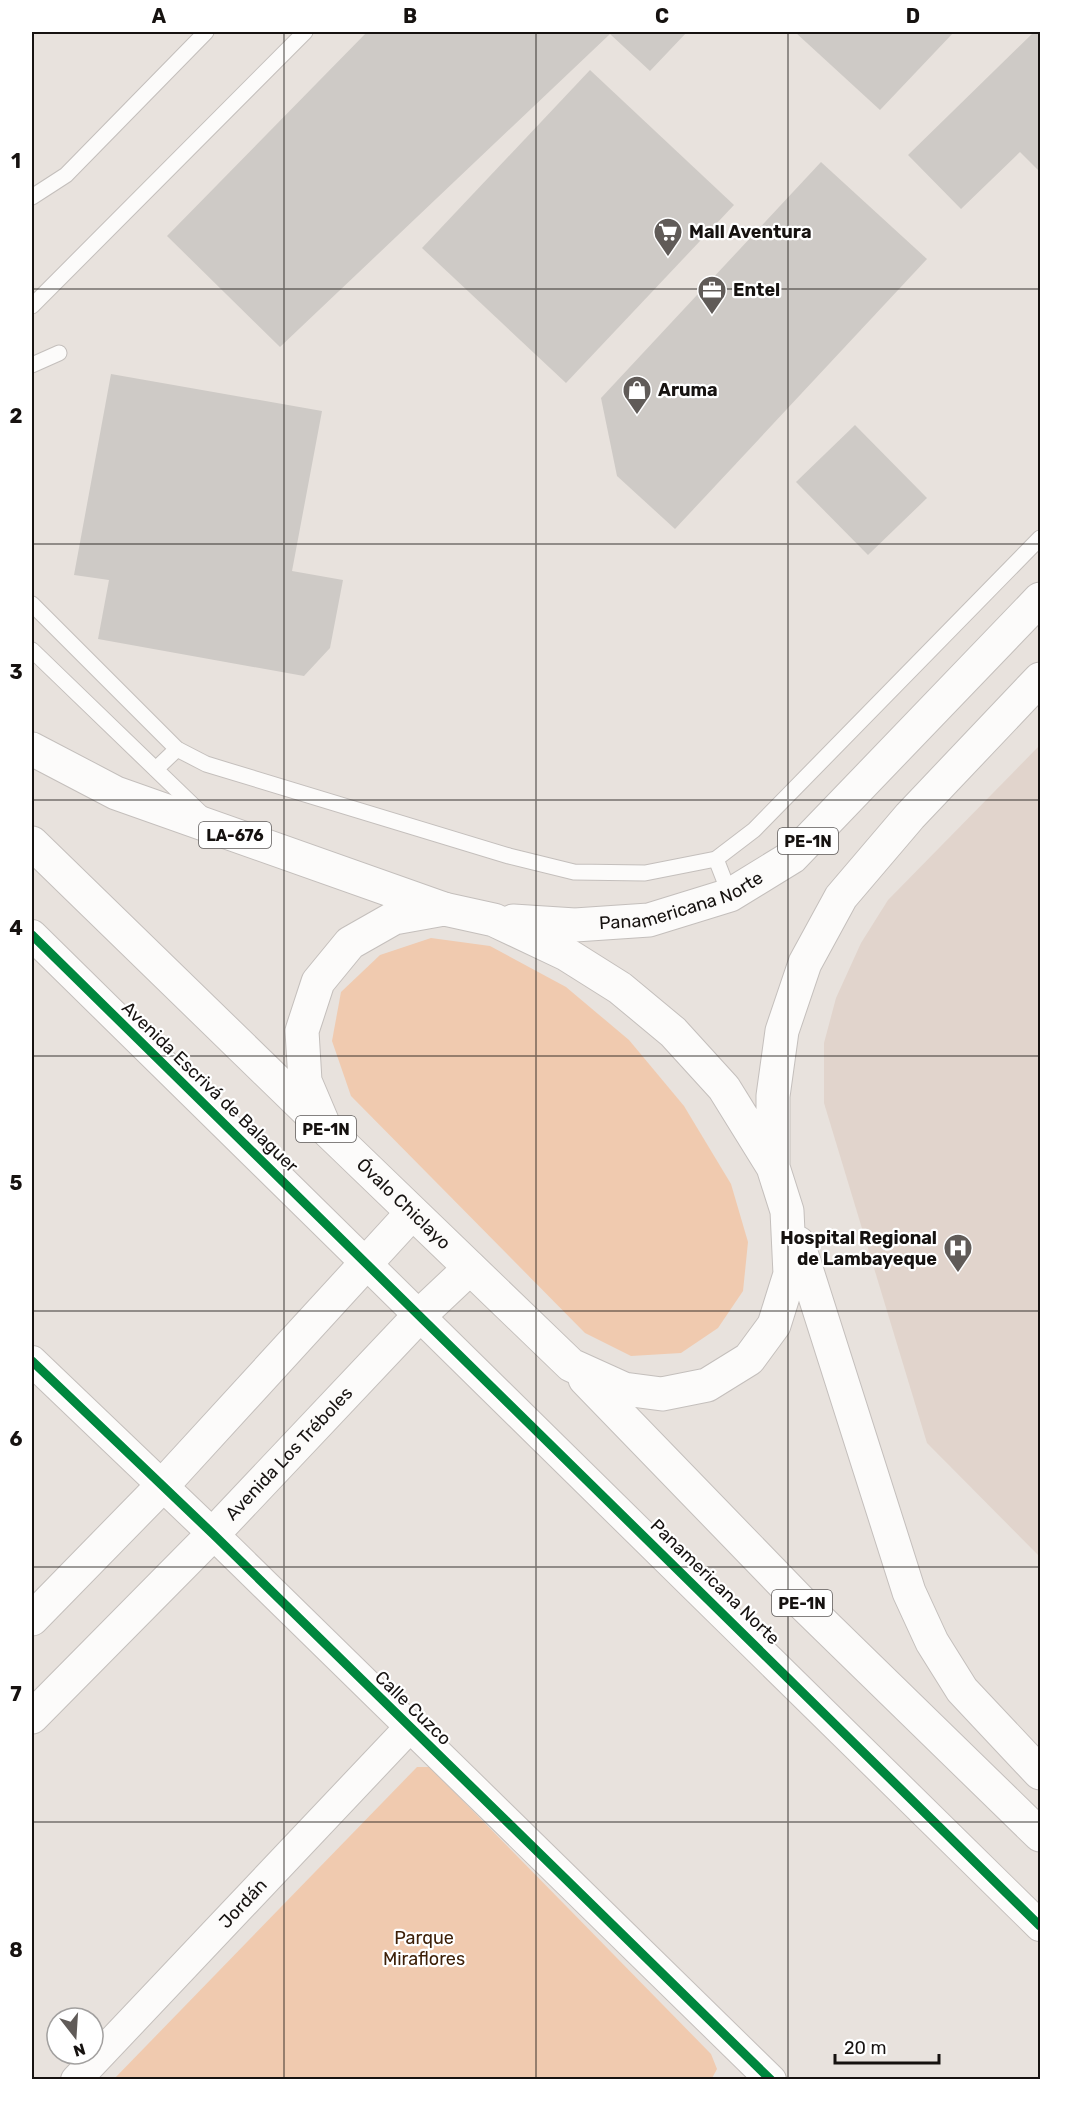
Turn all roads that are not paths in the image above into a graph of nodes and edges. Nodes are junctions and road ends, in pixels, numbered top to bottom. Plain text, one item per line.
1 (206, 32) edge
2 (305, 32) edge
3 (32, 196) edge
4 (32, 306) edge
5 (59, 353) dead end
6 (32, 365) edge
7 (1041, 538) edge
8 (1041, 599) edge
9 (32, 604) edge
10 (32, 650) edge
11 (1041, 679) edge
12 (177, 749) junction
13 (32, 750) edge
14 (156, 769) junction
15 (217, 829) junction
16 (32, 843) edge
17 (716, 859) junction
18 (730, 895) junction
19 (444, 909) junction
20 (495, 920) junction
21 (32, 936) edge
22 (325, 1128) junction
23 (773, 1167) junction
24 (788, 1211) junction
25 (412, 1213) junction
26 (365, 1263) junction
27 (470, 1268) junction
28 (419, 1316) junction
29 (32, 1361) edge
30 (571, 1365) junction
31 (162, 1486) junction
32 (213, 1534) junction
33 (32, 1619) edge
34 (32, 1717) edge
35 (410, 1727) junction
36 (1041, 1773) edge
37 (1041, 1834) edge
38 (1041, 1926) edge
39 (76, 2079) edge
40 (771, 2079) edge

1 - 3 lane
2 - 4 lane
5 - 6 lane
7 - 17 lane
8 - 18 main road, Panamericana Norte / PE-1N
9 - 12 lane
10 - 14 lane
11 - 23 main road, PE-1N
12 - 14 lane
12 - 17 lane
13 - 15 main road, LA-676
14 - 15 lane
15 - 19 main road, LA-676
16 - 22 main road
17 - 18 lane
18 - 20 main road, Panamericana Norte / PE-1N
19 - 20 main road, Óvalo Chiclayo / PE-1N
19 - 22 main road, Óvalo Chiclayo / PE-1N
20 - 23 main road, Óvalo Chiclayo / PE-1N
21 - 26 street, Avenida Escrivá de Balaguer
22 - 25 main road, Óvalo Chiclayo / PE-1N
23 - 24 main road, Óvalo Chiclayo / PE-1N
24 - 30 main road, Óvalo Chiclayo / PE-1N
24 - 36 main road, PE-1N
25 - 26 main road
25 - 27 main road, Óvalo Chiclayo / PE-1N
26 - 28 street, Panamericana Norte
26 - 31 main road
27 - 28 main road, Avenida Los Tréboles
27 - 30 main road, Óvalo Chiclayo / PE-1N
28 - 32 main road, Avenida Los Tréboles
28 - 38 street, Panamericana Norte
29 - 31 street, Calle Cuzco
30 - 37 main road, PE-1N
31 - 32 street, Calle Cuzco
31 - 33 main road
32 - 34 main road, Avenida Los Tréboles
32 - 35 street, Calle Cuzco
35 - 39 street, Jordán
35 - 40 street, Calle Cuzco

